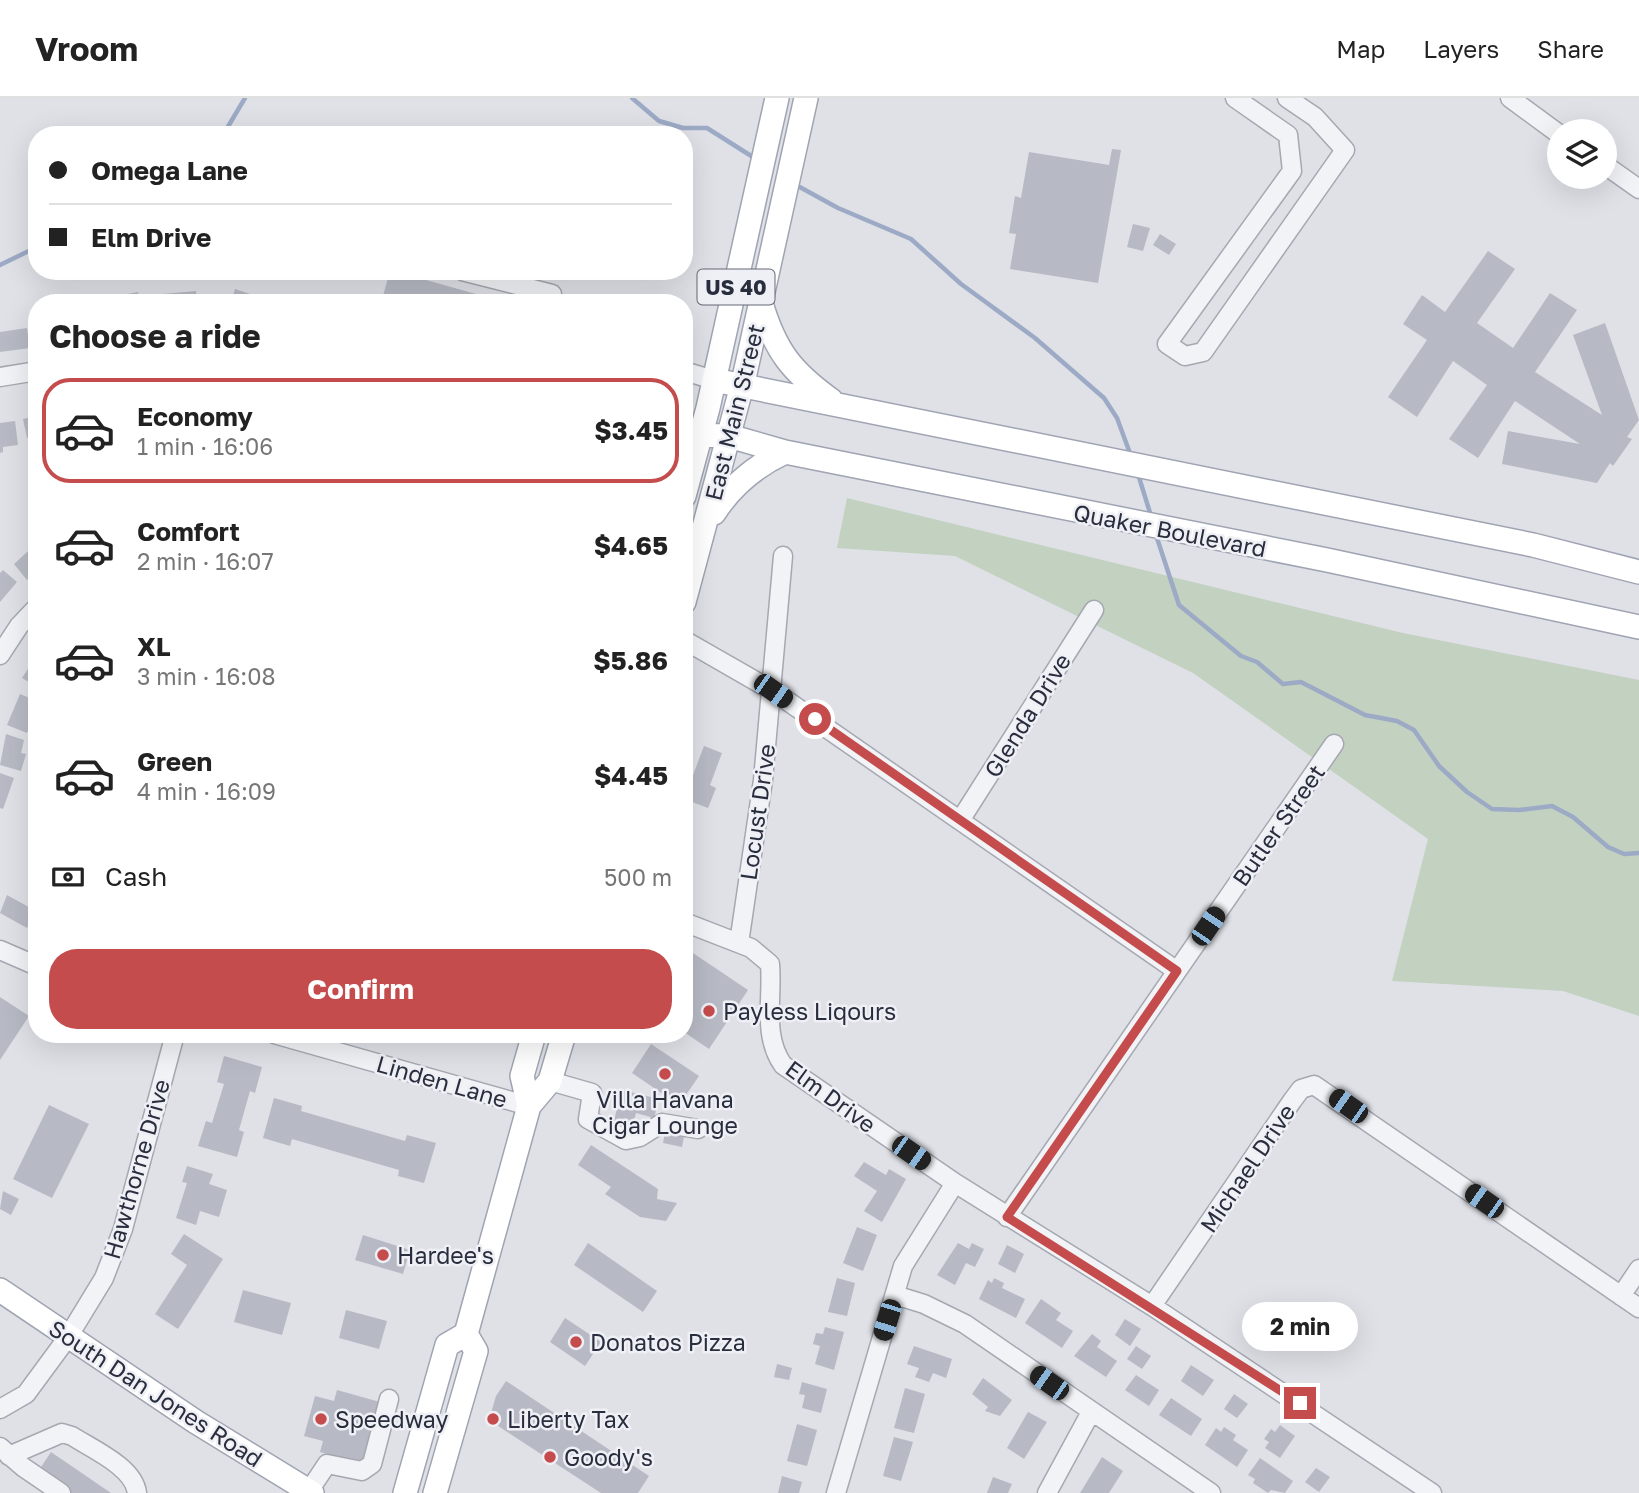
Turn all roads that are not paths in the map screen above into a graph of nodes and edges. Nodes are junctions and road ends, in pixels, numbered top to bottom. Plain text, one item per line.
1 (777, 98) edge
2 (806, 98) edge
3 (1235, 98) edge
4 (1287, 98) edge
5 (1510, 98) edge
6 (1547, 125) edge
7 (1617, 174) edge
8 (1639, 189) edge
9 (495, 280) edge
10 (547, 294) edge
11 (761, 303) junction
12 (28, 372) edge
13 (693, 374) edge
14 (0, 377) edge
15 (714, 380) junction
16 (741, 386) junction
17 (836, 404) junction
18 (693, 432) edge
19 (693, 434) edge
20 (729, 436) junction
21 (785, 452) junction
22 (705, 528) junction
23 (783, 556) dead end
24 (693, 570) edge
25 (1639, 572) edge
26 (1094, 610) dead end
27 (28, 616) edge
28 (1639, 627) edge
29 (693, 645) edge
30 (0, 655) edge
31 (773, 691) junction
32 (1334, 744) dead end
33 (961, 819) junction
34 (693, 925) edge
35 (739, 943) junction
36 (0, 950) edge
37 (28, 961) edge
38 (1177, 971) junction
39 (173, 1043) edge
40 (306, 1043) edge
41 (532, 1043) edge
42 (561, 1043) edge
43 (550, 1082) junction
44 (529, 1106) junction
45 (698, 1129) dead end
46 (955, 1183) junction
47 (1007, 1217) junction
48 (1639, 1269) edge
49 (0, 1290) edge
50 (895, 1295) junction
51 (1621, 1296) junction
52 (1152, 1306) junction
53 (1639, 1308) edge
54 (466, 1334) junction
55 (68, 1337) junction
56 (389, 1399) dead end
57 (0, 1409) edge
58 (1091, 1412) junction
59 (5, 1451) edge
60 (311, 1492) edge
61 (61, 1493) edge
62 (137, 1493) edge
63 (405, 1493) edge
64 (435, 1493) edge
65 (836, 1493) edge
66 (1047, 1493) edge
67 (1211, 1493) edge
68 (1432, 1493) edge

1 - 15 main road, East Main Street / US 40
2 - 11 main road, East Main Street / US 40
3 - 4 street
5 - 6 street
7 - 8 street
9 - 10 street
11 - 16 main road, East Main Street / US 40
11 - 17 main road
12 - 14 street
13 - 15 street
15 - 16 main road
15 - 18 main road, East Main Street / US 40
16 - 17 main road
16 - 20 main road, East Main Street / US 40
17 - 25 main road
19 - 20 main road, Quaker Boulevard
20 - 21 main road, Quaker Boulevard
20 - 22 main road, East Main Street / US 40
21 - 22 main road
21 - 28 main road, Quaker Boulevard
22 - 24 main road, East Main Street / US 40
23 - 31 street, Locust Drive
26 - 33 street, Glenda Drive
27 - 30 street
29 - 31 street
31 - 33 street
31 - 35 street, Locust Drive
32 - 38 street, Butler Street
33 - 38 street
34 - 35 street, Elm Drive
35 - 46 street, Elm Drive
36 - 37 street
38 - 47 street, Butler Street
39 - 55 street, Hawthorne Drive
40 - 44 street, Linden Lane
41 - 44 main road
42 - 43 main road
43 - 44 main road
43 - 45 street
44 - 54 main road
46 - 47 street, Elm Drive
46 - 50 street
47 - 52 street, Elm Drive
48 - 51 street
49 - 55 main road, South Dan Jones Road
50 - 58 street
50 - 65 street
51 - 52 street, Michael Drive
51 - 53 street, Michael Drive
52 - 68 street, Elm Drive
54 - 63 main road
54 - 64 main road
55 - 57 street, Hawthorne Drive
55 - 60 main road, South Dan Jones Road
56 - 60 street
58 - 66 street
58 - 67 street
59 - 61 street
59 - 62 street

